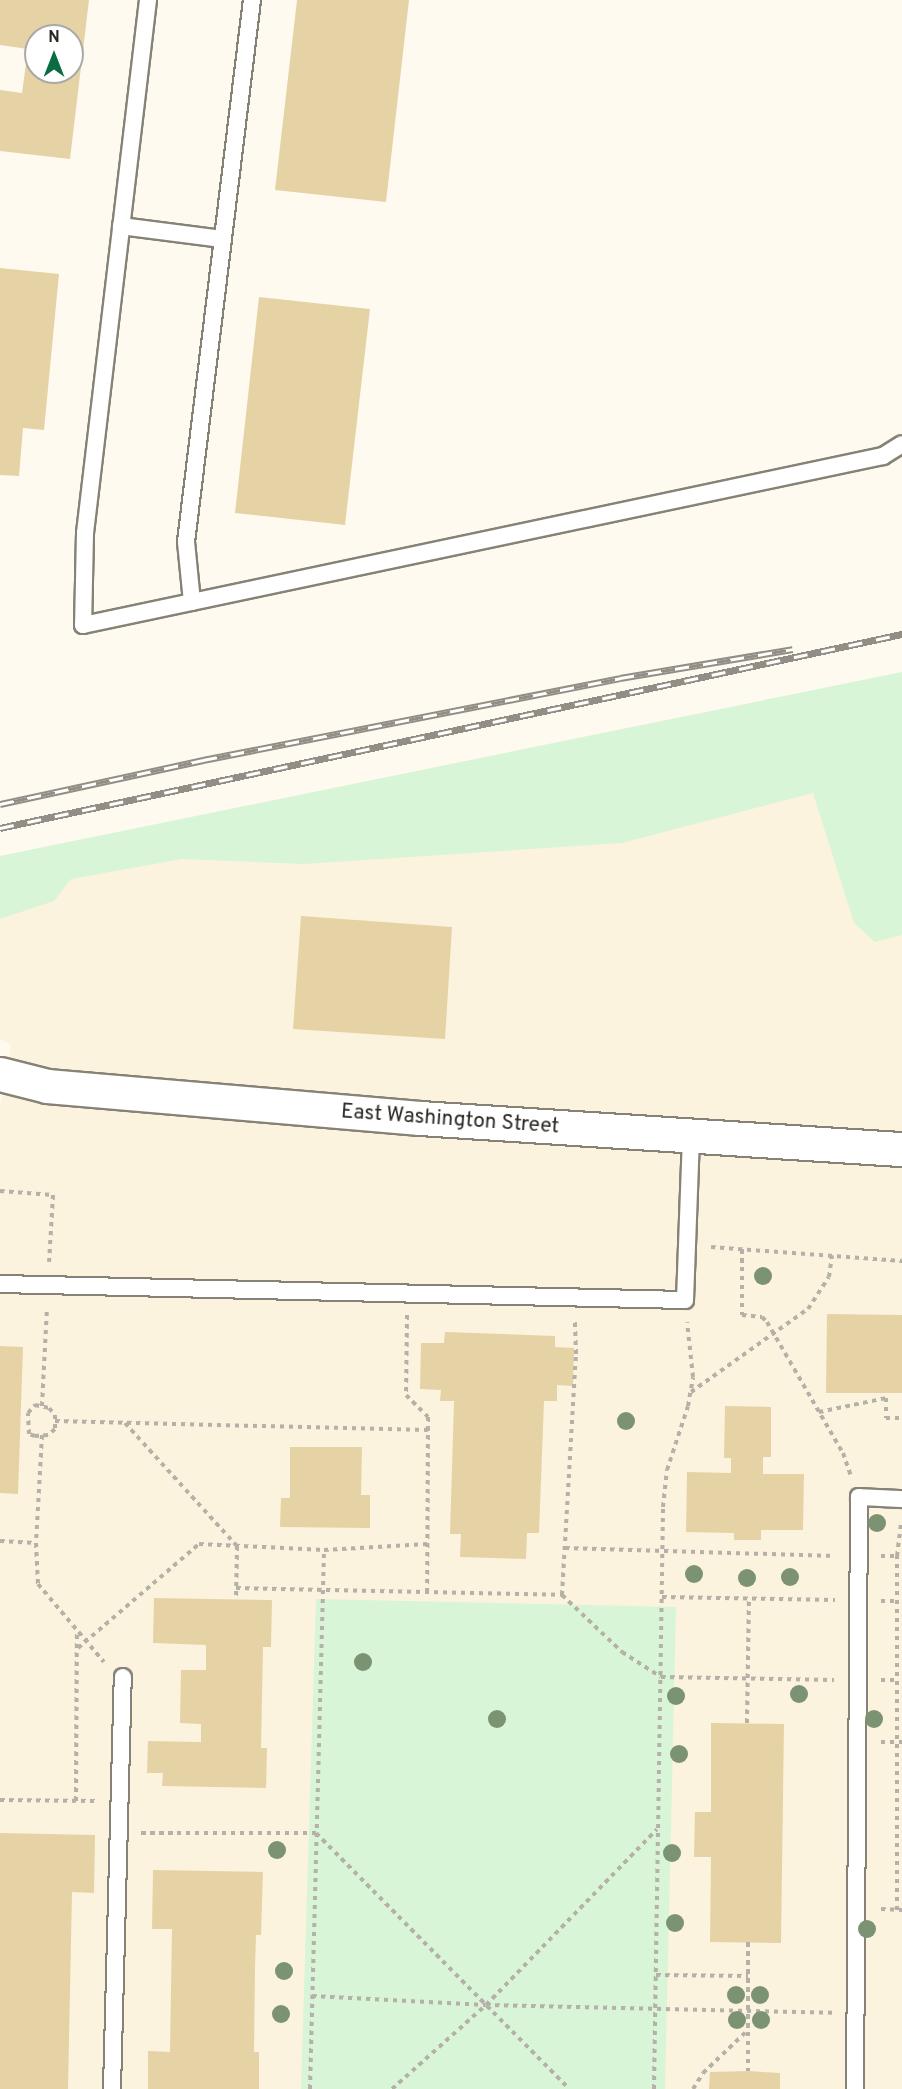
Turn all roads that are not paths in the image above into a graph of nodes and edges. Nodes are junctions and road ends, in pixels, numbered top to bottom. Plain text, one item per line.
1 (148, 0) edge
2 (252, 0) edge
3 (121, 226) junction
4 (222, 239) junction
5 (902, 444) edge
6 (192, 602) junction
7 (0, 1074) edge
8 (691, 1137) junction
9 (902, 1149) edge
10 (0, 1284) edge
11 (902, 1499) edge
12 (123, 1677) road end
13 (112, 2089) edge
14 (855, 2089) edge

1 - 3 lane
2 - 4 lane
3 - 4 lane
3 - 6 lane
4 - 6 lane
5 - 6 lane
7 - 8 street, East Washington Street
8 - 9 street, East Washington Street
8 - 10 lane
11 - 14 lane
12 - 13 lane

